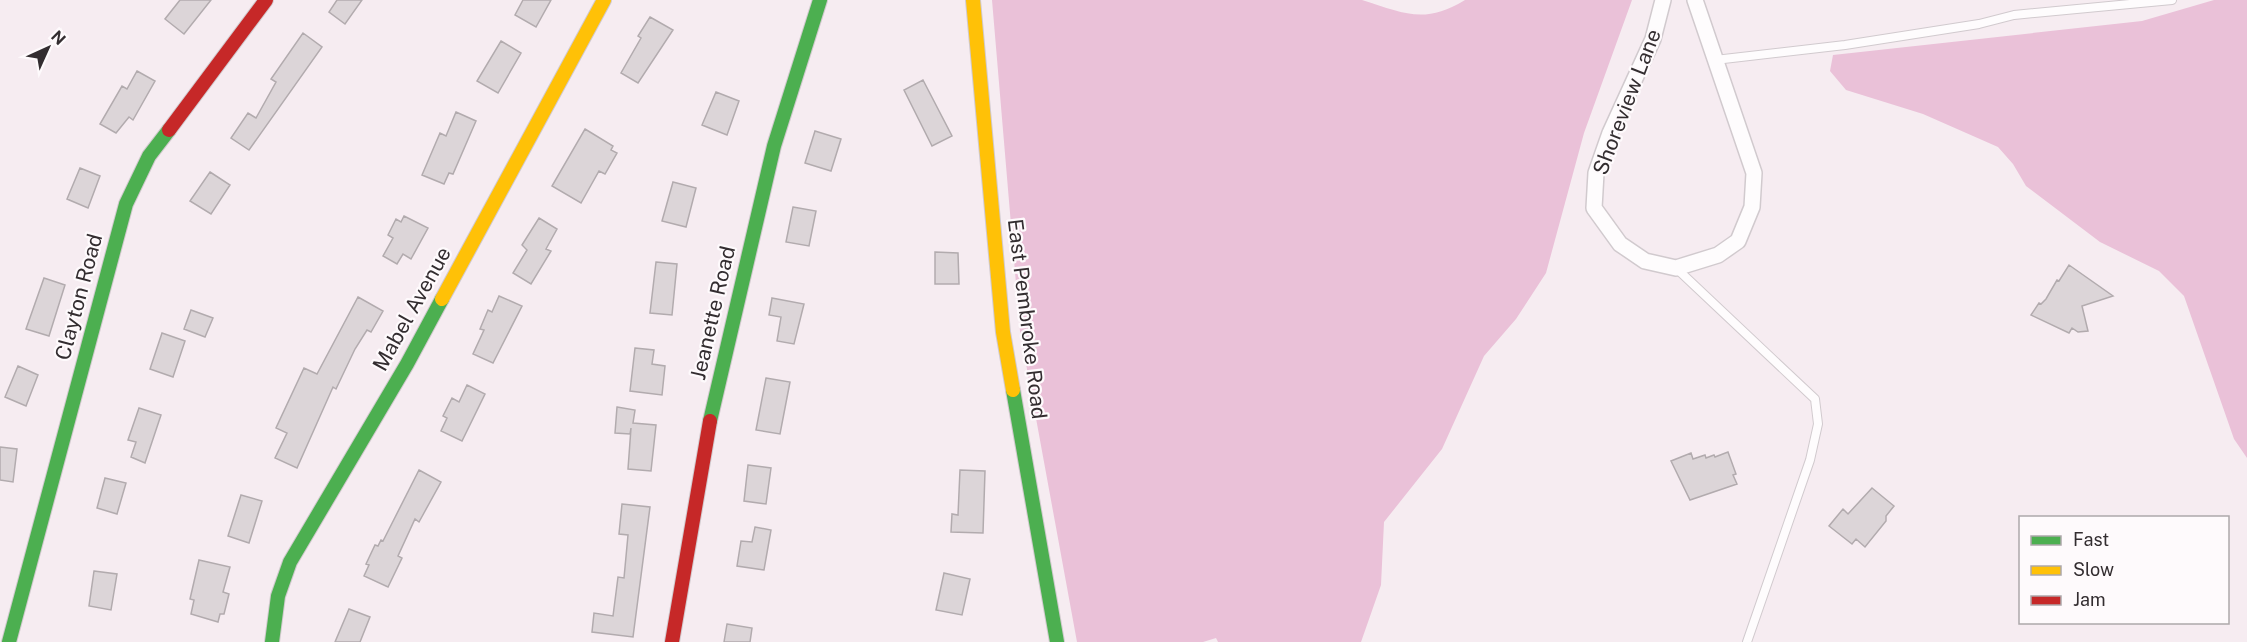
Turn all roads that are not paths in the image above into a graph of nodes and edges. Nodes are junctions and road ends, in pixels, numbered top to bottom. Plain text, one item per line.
1 (266, 0) edge
2 (604, 0) edge
3 (820, 0) edge
4 (973, 0) edge
5 (1663, 0) edge
6 (1695, 0) edge
7 (2172, 0) edge
8 (1715, 60) junction
9 (1676, 268) junction
10 (9, 642) edge
11 (272, 642) edge
12 (672, 642) edge
13 (1057, 642) edge
14 (1747, 642) edge

1 - 10 street, Clayton Road
2 - 11 street, Mabel Avenue
3 - 12 street, Jeanette Road
4 - 13 street, East Pembroke Road
5 - 9 street, Shoreview Lane
6 - 8 street, Shoreview Lane
7 - 8 lane
8 - 9 street, Shoreview Lane
9 - 14 lane

